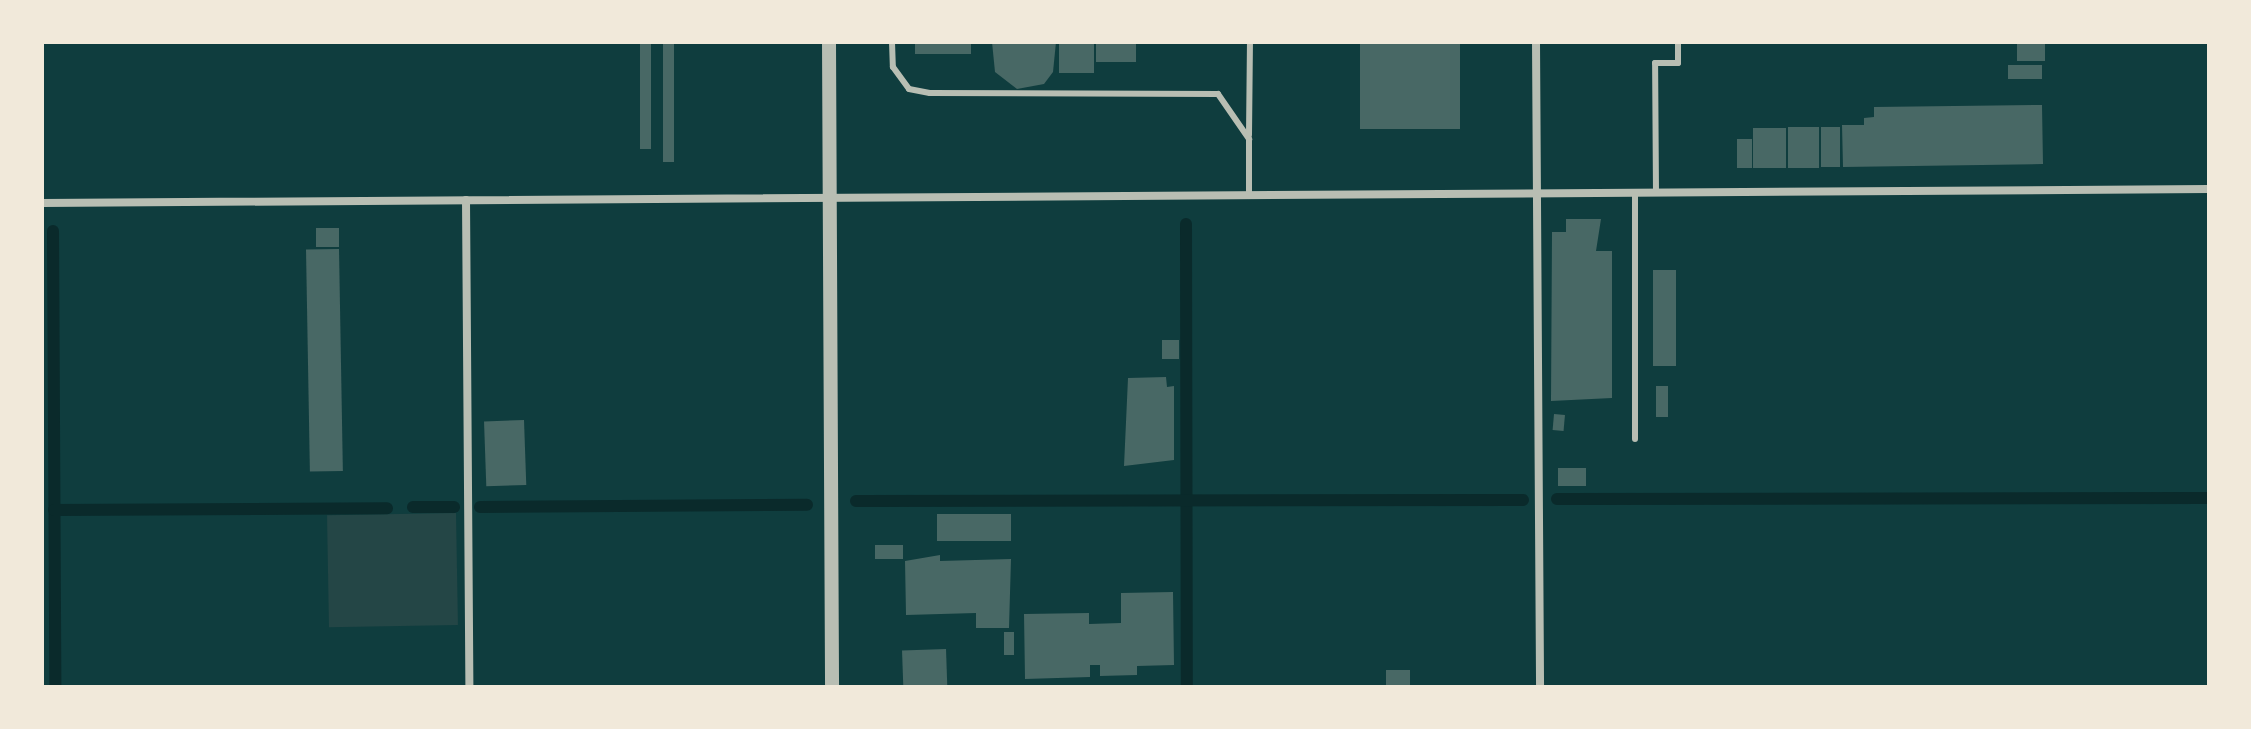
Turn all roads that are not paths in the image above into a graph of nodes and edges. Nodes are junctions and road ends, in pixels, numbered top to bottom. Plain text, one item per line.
1 (829, 42) edge
2 (892, 42) edge
3 (1250, 42) edge
4 (1536, 42) edge
5 (1678, 42) edge
6 (1249, 139) junction
7 (2209, 189) edge
8 (1537, 193) junction
9 (1635, 193) junction
10 (1656, 193) junction
11 (1249, 195) junction
12 (830, 198) junction
13 (466, 200) junction
14 (42, 203) edge
15 (1635, 439) dead end
16 (469, 687) edge
17 (832, 687) edge
18 (1540, 687) edge

1 - 12 street
2 - 6 lane
3 - 6 lane
4 - 8 street
5 - 10 lane
6 - 11 lane
7 - 10 street
8 - 9 street
8 - 11 street
8 - 18 street
9 - 10 street
9 - 15 lane
11 - 12 street
12 - 13 street
12 - 17 street
13 - 14 street
13 - 16 street

